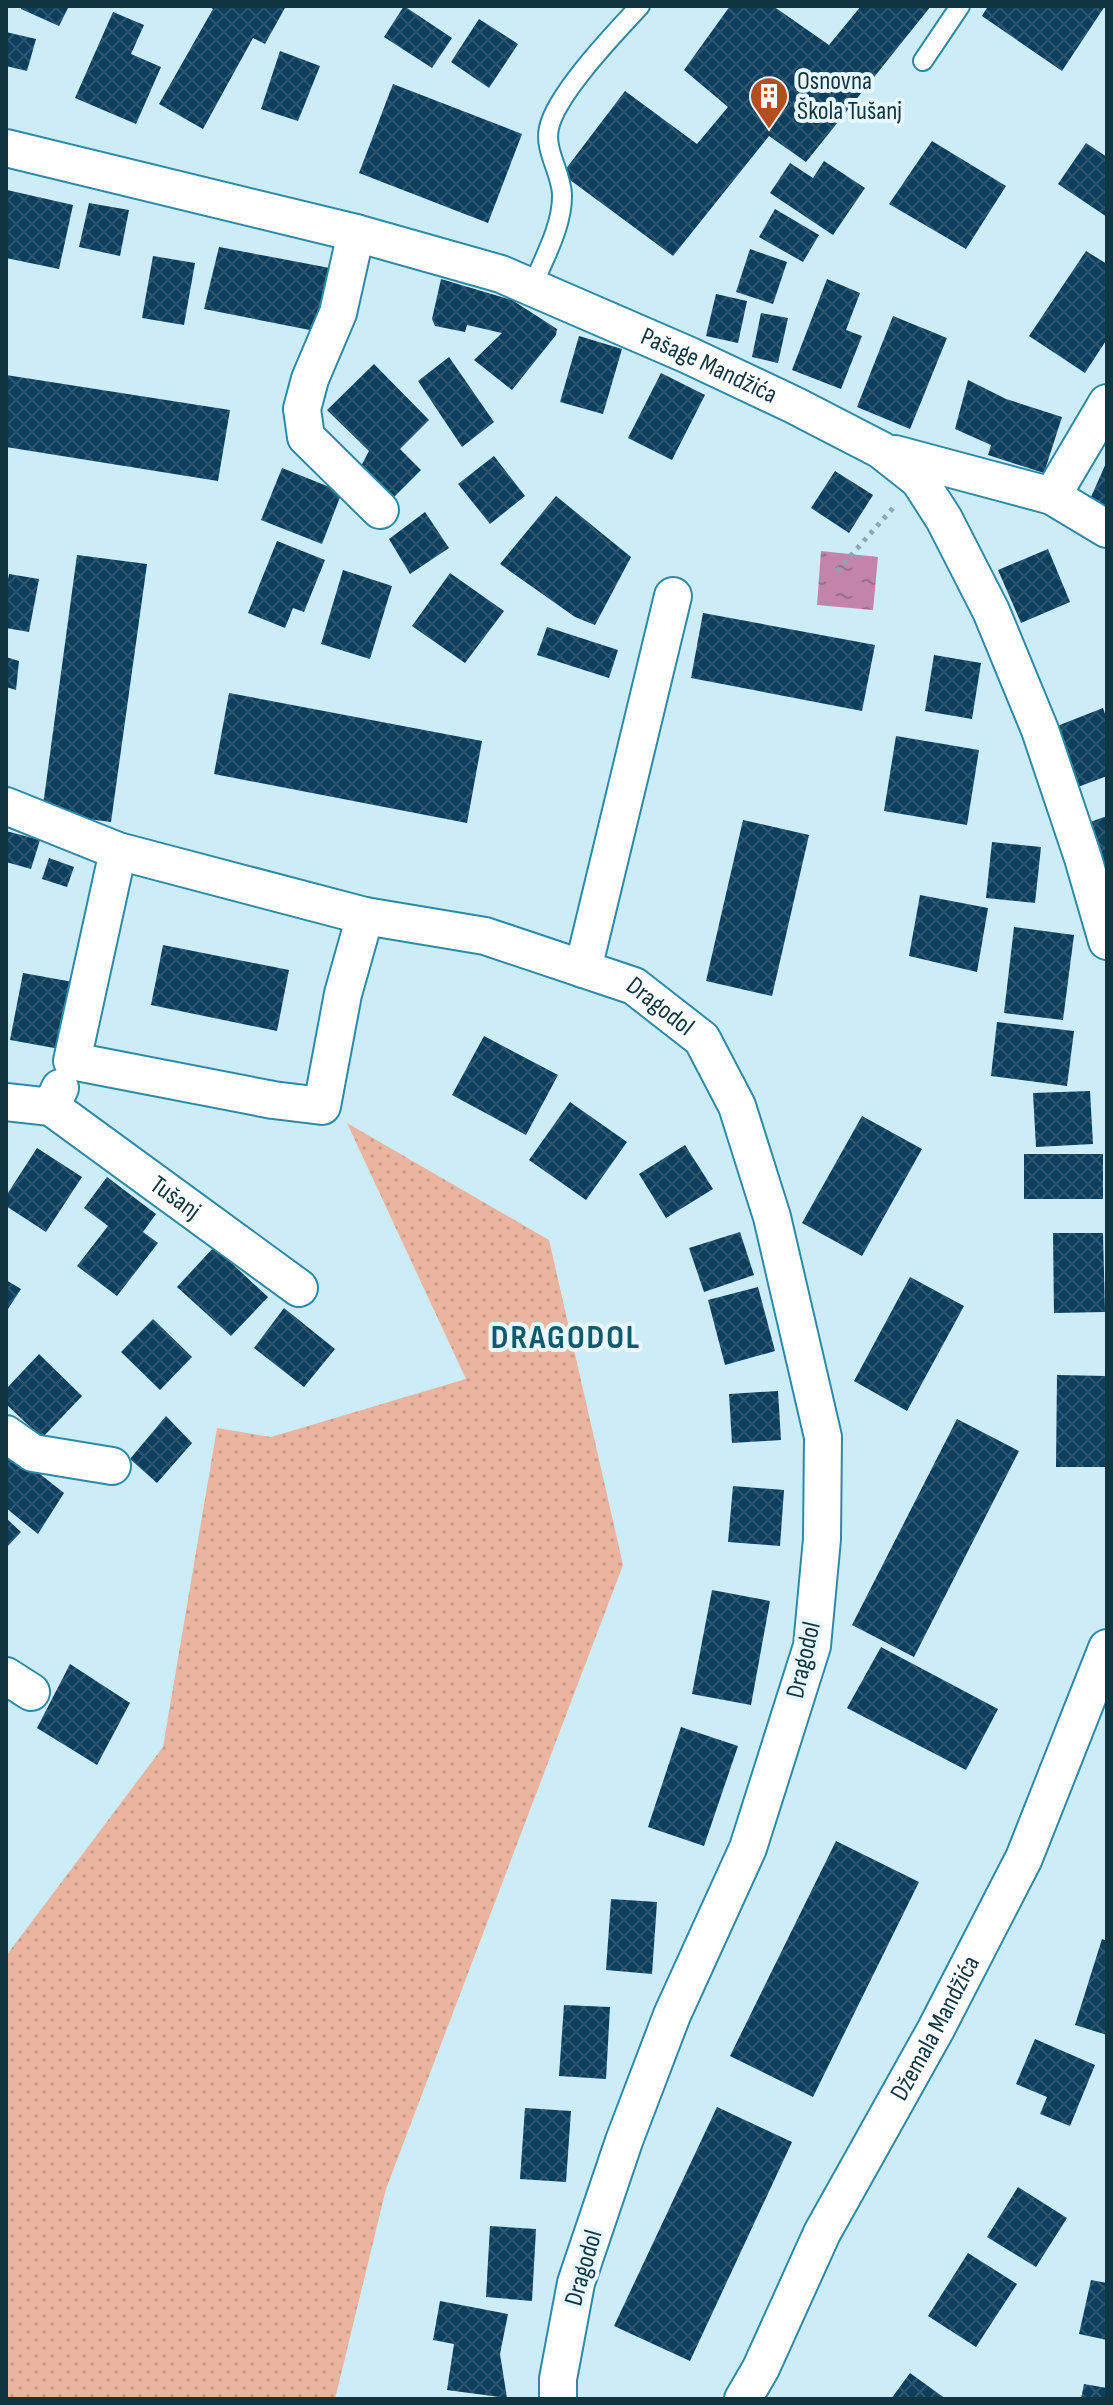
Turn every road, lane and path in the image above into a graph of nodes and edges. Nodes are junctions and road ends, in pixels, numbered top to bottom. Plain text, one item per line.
1 (640, 6) edge
2 (960, 6) edge
3 (923, 61) dead end
4 (6, 148) edge
5 (356, 233) junction
6 (532, 287) junction
7 (1107, 403) edge
8 (881, 450) junction
9 (919, 480) junction
10 (1052, 496) junction
11 (380, 510) dead end
12 (1107, 529) edge
13 (837, 571) dead end
14 (673, 596) dead end
15 (6, 806) edge
16 (118, 851) junction
17 (365, 916) junction
18 (1107, 941) edge
19 (583, 969) junction
20 (72, 1061) junction
21 (6, 1102) edge
22 (51, 1107) junction
23 (299, 1288) dead end
24 (6, 1434) edge
25 (112, 1466) dead end
26 (1107, 1648) edge
27 (558, 2399) edge
28 (743, 2399) edge

1 - 6 lane
2 - 3 lane
4 - 5 street, Pašage Mandžića
5 - 6 street, Pašage Mandžića
5 - 11 street
6 - 8 street, Pašage Mandžića
7 - 10 street
8 - 9 street, Pašage Mandžića
8 - 10 street
9 - 13 path
9 - 18 street, Pašage Mandžića
10 - 12 street
14 - 19 street
15 - 16 street, Dragodol
16 - 17 street, Dragodol
16 - 20 street
17 - 19 street, Dragodol
17 - 20 street
19 - 27 street, Dragodol
20 - 22 street
21 - 22 street, Tušanj
22 - 23 street, Tušanj
24 - 25 street
26 - 28 street, Džemala Mandžića

